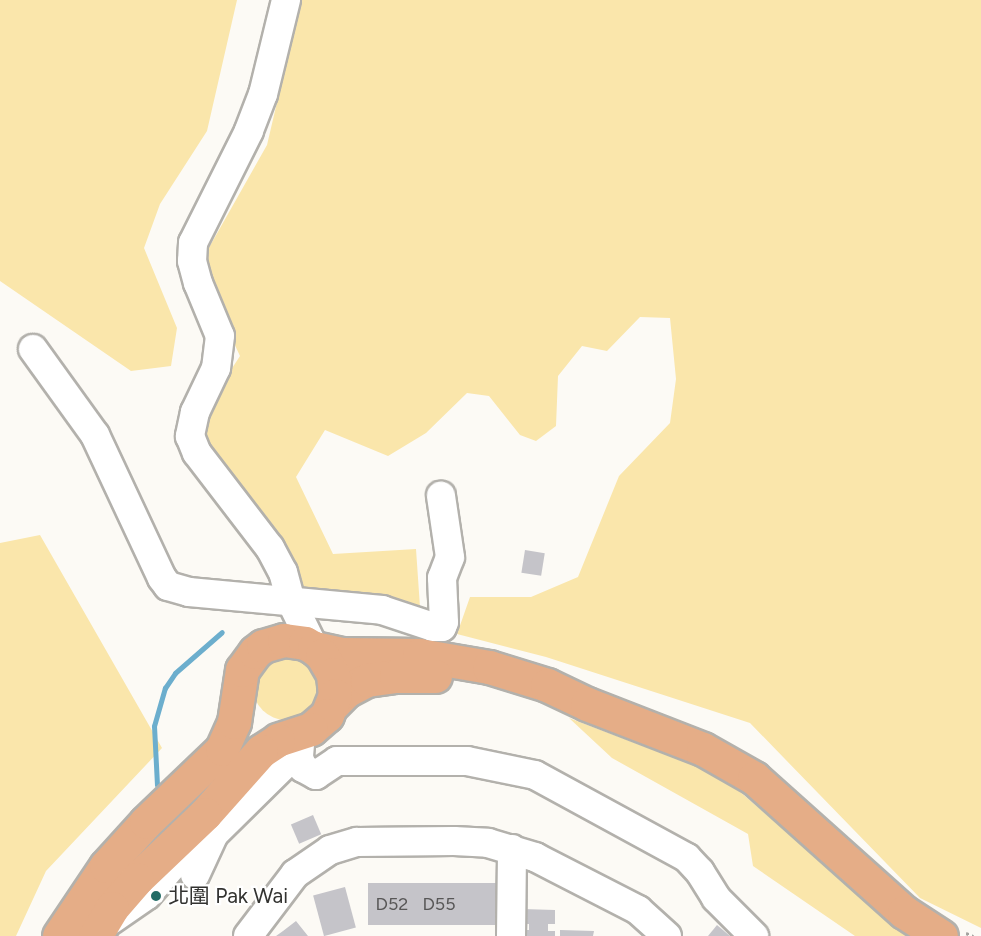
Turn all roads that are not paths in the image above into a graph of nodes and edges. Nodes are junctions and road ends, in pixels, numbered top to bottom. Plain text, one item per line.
1 (286, 0) edge
2 (33, 349) dead end
3 (441, 496) dead end
4 (291, 601) junction
5 (314, 648) junction
6 (255, 652) junction
7 (239, 691) junction
8 (587, 704) junction
9 (332, 705) junction
10 (297, 742) junction
11 (512, 849) junction
12 (195, 875) dead end
13 (97, 932) edge
14 (59, 936) edge
15 (248, 936) edge
16 (511, 936) edge
17 (667, 936) edge
18 (754, 936) edge
19 (941, 936) edge

1 - 4 street
2 - 4 street
3 - 4 street
4 - 5 street
4 - 6 street
5 - 6 main road
5 - 8 main road
5 - 9 main road
6 - 7 main road
7 - 10 main road
7 - 14 main road
8 - 9 main road
8 - 19 main road
9 - 10 main road
10 - 12 street
10 - 13 main road
10 - 18 street
11 - 15 street
11 - 16 street
11 - 17 street

